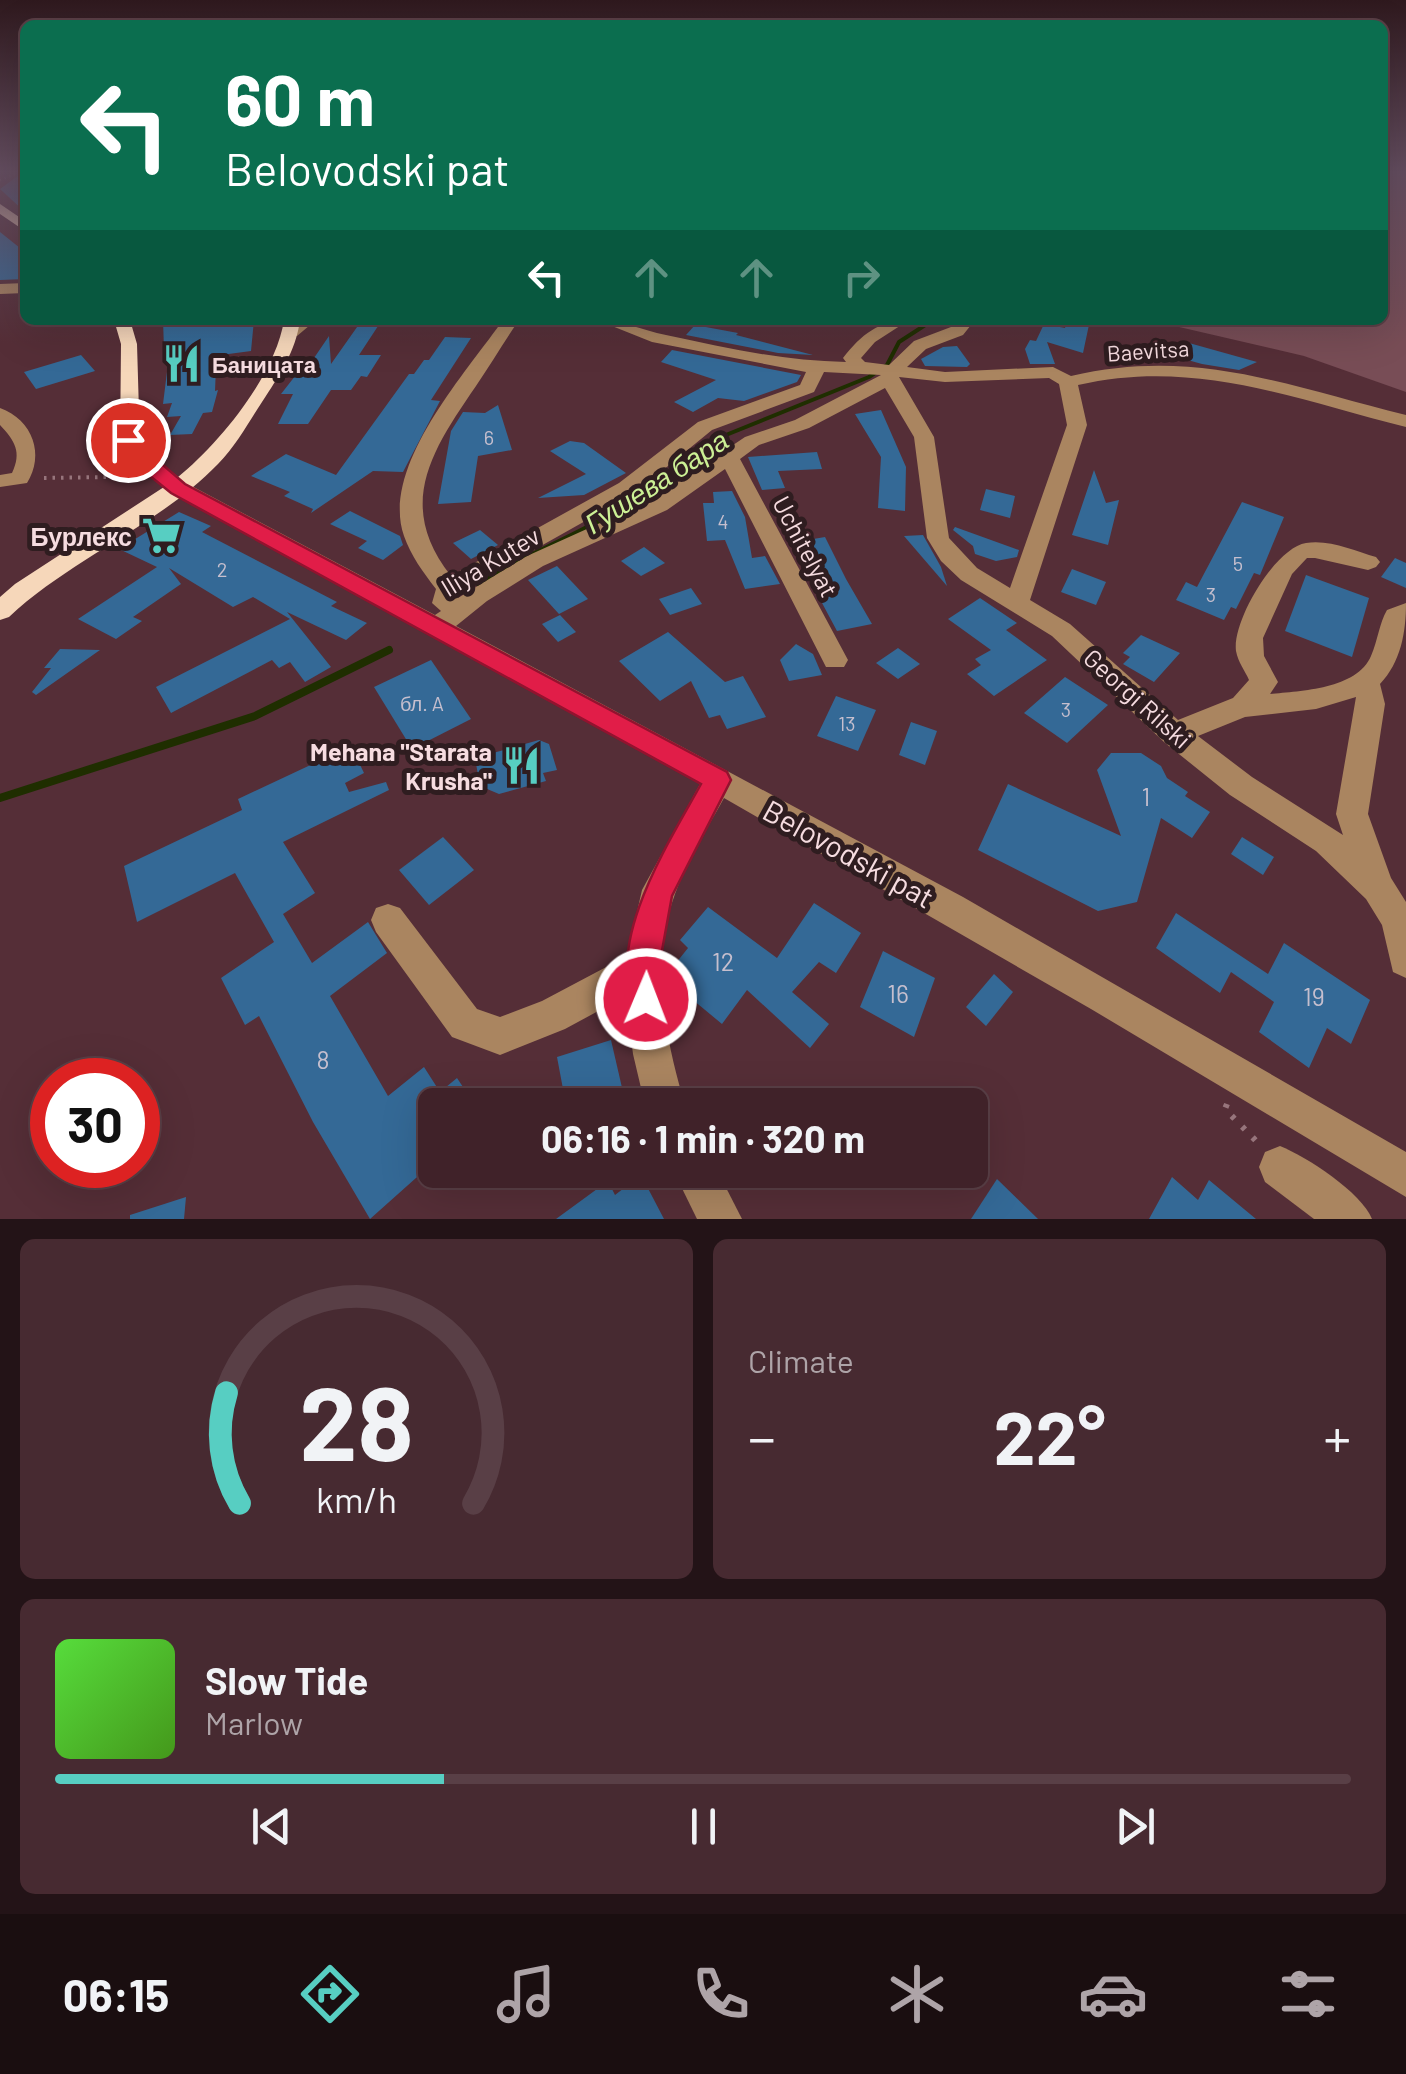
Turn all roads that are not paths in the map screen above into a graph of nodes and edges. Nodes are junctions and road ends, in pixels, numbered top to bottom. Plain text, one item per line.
1 (123, 325) edge
2 (508, 325) edge
3 (620, 325) edge
4 (893, 325) edge
5 (962, 325) edge
6 (291, 326) edge
7 (860, 367) junction
8 (816, 369) junction
9 (890, 376) junction
10 (1068, 382) junction
11 (0, 414) edge
12 (1406, 421) edge
13 (729, 457) junction
14 (10, 480) edge
15 (178, 488) junction
16 (1368, 562) dead end
17 (448, 588) junction
18 (1018, 603) junction
19 (0, 611) edge
20 (1406, 612) edge
21 (438, 626) junction
22 (1396, 652) edge
23 (835, 660) dead end
24 (1366, 682) junction
25 (1243, 706) junction
26 (1174, 734) junction
27 (718, 780) junction
28 (1378, 888) junction
29 (388, 920) dead end
30 (1406, 960) edge
31 (643, 967) junction
32 (660, 1088) edge
33 (1280, 1167) road end
34 (1406, 1176) edge
35 (704, 1188) edge
36 (720, 1219) edge
37 (1350, 1219) edge

1 - 15 main road
2 - 17 street
3 - 8 street, Baevitsa
4 - 7 street
5 - 9 street, Iliya Kutev
6 - 15 main road
7 - 8 street, Baevitsa
7 - 9 street, Baevitsa
8 - 17 street
9 - 10 street, Baevitsa
9 - 13 street, Iliya Kutev
9 - 18 street, Georgi Rilski
10 - 12 street, Baevitsa
10 - 18 street
11 - 14 street
13 - 21 street, Iliya Kutev
13 - 23 street, Uchitelyat
15 - 19 main road
15 - 21 street, Belovodski pat
16 - 25 street
17 - 21 street
18 - 26 street, Georgi Rilski
20 - 22 street
21 - 27 street, Belovodski pat
22 - 24 street
24 - 25 street
24 - 28 street
25 - 26 street
26 - 28 street, Georgi Rilski
27 - 31 street
27 - 34 street, Belovodski pat
28 - 30 street, Georgi Rilski
29 - 31 street
31 - 32 street
33 - 37 street
35 - 36 street

